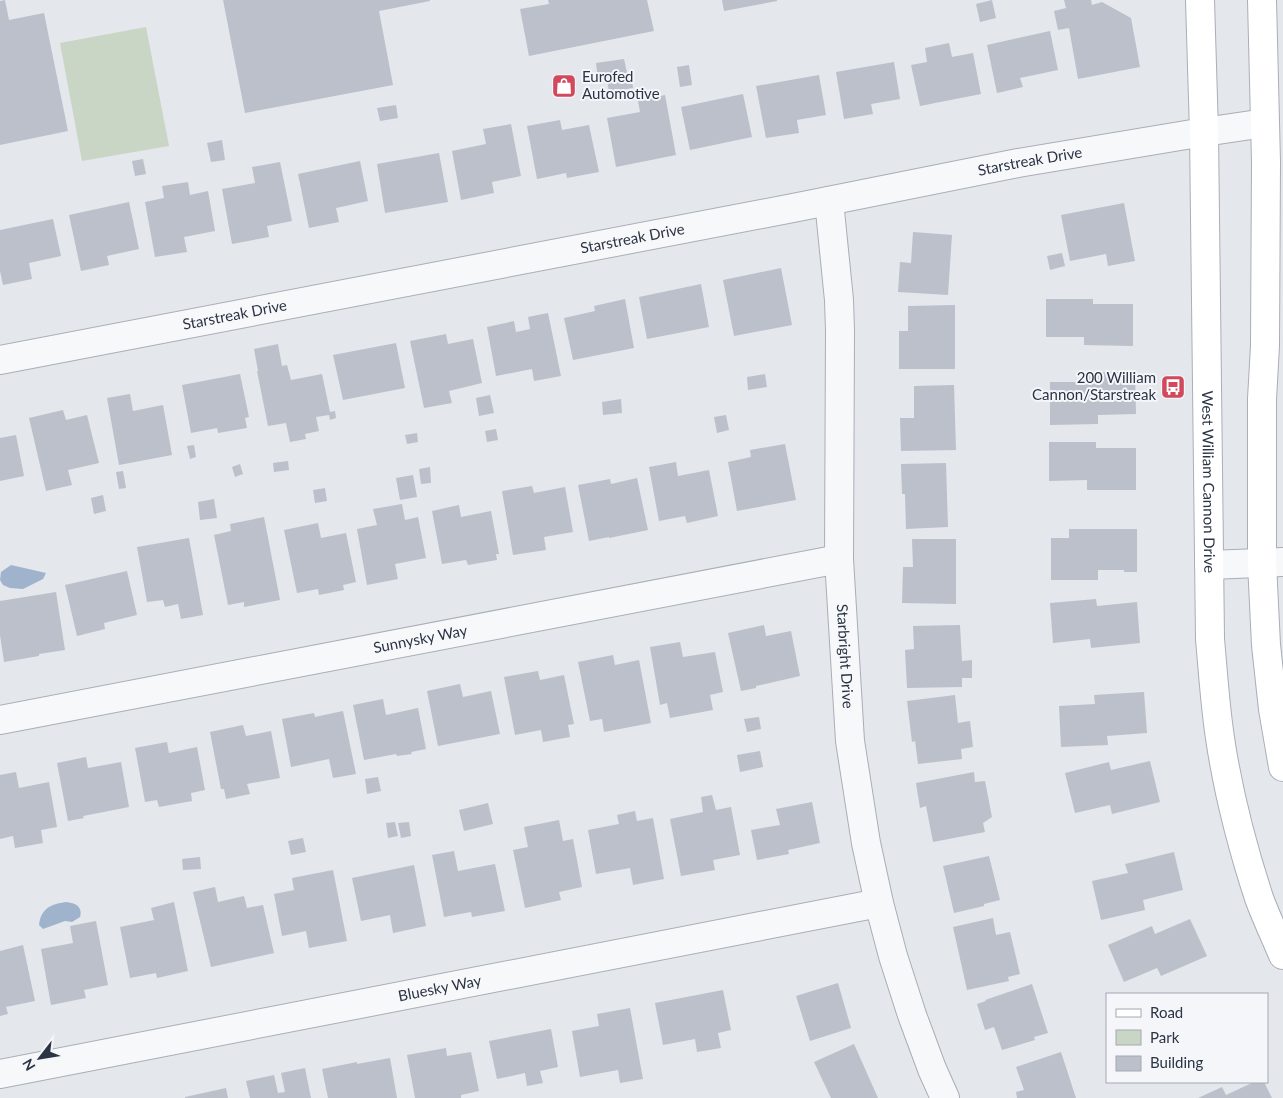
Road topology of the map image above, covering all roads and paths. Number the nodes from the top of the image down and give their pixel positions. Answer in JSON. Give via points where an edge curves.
{"nodes":[{"id":1,"x":1200,"y":0,"type":"edge"},
{"id":2,"x":1262,"y":0,"type":"edge"},
{"id":3,"x":1265,"y":123,"type":"junction"},
{"id":4,"x":1204,"y":132,"type":"junction"},
{"id":5,"x":829,"y":201,"type":"junction"},
{"id":6,"x":0,"y":360,"type":"edge"},
{"id":7,"x":839,"y":559,"type":"junction"},
{"id":8,"x":1272,"y":562,"type":"edge"},
{"id":9,"x":1209,"y":565,"type":"junction"},
{"id":10,"x":0,"y":720,"type":"edge"},
{"id":11,"x":1283,"y":767,"type":"edge"},
{"id":12,"x":879,"y":903,"type":"junction"},
{"id":13,"x":1283,"y":954,"type":"edge"},
{"id":14,"x":0,"y":1074,"type":"edge"},
{"id":15,"x":945,"y":1098,"type":"edge"}],
"edges":[{"from":1,"to":4,"type":"main road","name":"West William Cannon Drive"},
{"from":2,"to":3,"type":"main road"},
{"from":3,"to":4,"type":"street","name":"Starstreak Drive"},
{"from":3,"to":8,"type":"main road","via":[[1262,399]]},
{"from":4,"to":5,"type":"street","name":"Starstreak Drive","via":[[1018,163]]},
{"from":4,"to":9,"type":"main road","name":"West William Cannon Drive"},
{"from":5,"to":6,"type":"street","name":"Starstreak Drive"},
{"from":5,"to":7,"type":"street","name":"Starbright Drive","via":[[840,331]]},
{"from":7,"to":10,"type":"street","name":"Sunnysky Way"},
{"from":7,"to":12,"type":"street","name":"Starbright Drive","via":[[850,741]]},
{"from":8,"to":9,"type":"street"},
{"from":8,"to":11,"type":"main road","via":[[1266,645]]},
{"from":9,"to":13,"type":"main road","name":"West William Cannon Drive","via":[[1213,683],[1228,784],[1260,899]]},
{"from":12,"to":14,"type":"street","name":"Bluesky Way"},
{"from":12,"to":15,"type":"street","name":"Starbright Drive","via":[[912,1015]]}]}
